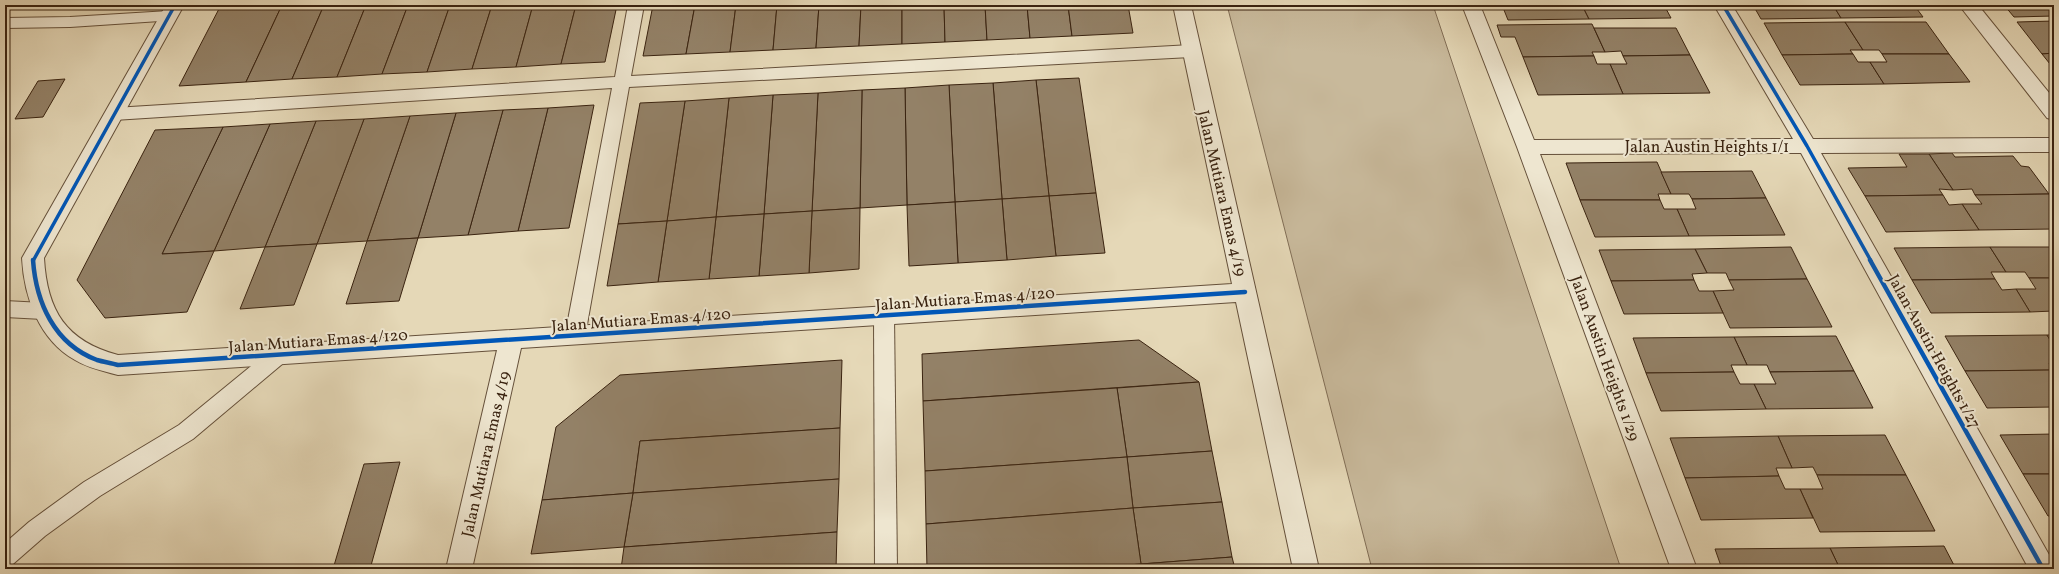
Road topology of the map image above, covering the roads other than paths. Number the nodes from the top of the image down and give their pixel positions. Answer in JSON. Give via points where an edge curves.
{"nodes":[{"id":1,"x":636,"y":5,"type":"edge"},
{"id":2,"x":1182,"y":5,"type":"edge"},
{"id":3,"x":1472,"y":5,"type":"edge"},
{"id":4,"x":1723,"y":5,"type":"edge"},
{"id":5,"x":1968,"y":5,"type":"edge"},
{"id":6,"x":172,"y":10,"type":"edge"},
{"id":7,"x":5,"y":23,"type":"edge"},
{"id":8,"x":1191,"y":51,"type":"junction"},
{"id":9,"x":621,"y":82,"type":"junction"},
{"id":10,"x":2054,"y":113,"type":"edge"},
{"id":11,"x":114,"y":114,"type":"junction"},
{"id":12,"x":2054,"y":145,"type":"edge"},
{"id":13,"x":1807,"y":146,"type":"junction"},
{"id":14,"x":1527,"y":147,"type":"junction"},
{"id":15,"x":1245,"y":292,"type":"junction"},
{"id":16,"x":5,"y":309,"type":"edge"},
{"id":17,"x":884,"y":315,"type":"junction"},
{"id":18,"x":48,"y":318,"type":"junction"},
{"id":19,"x":575,"y":336,"type":"junction"},
{"id":20,"x":511,"y":340,"type":"junction"},
{"id":21,"x":280,"y":354,"type":"junction"},
{"id":22,"x":5,"y":557,"type":"edge"},
{"id":23,"x":459,"y":569,"type":"edge"},
{"id":24,"x":886,"y":569,"type":"edge"},
{"id":25,"x":1306,"y":569,"type":"edge"},
{"id":26,"x":1684,"y":569,"type":"edge"},
{"id":27,"x":2043,"y":569,"type":"edge"}],
"edges":[{"from":1,"to":9,"type":"lane"},
{"from":2,"to":8,"type":"street","name":"Jalan Mutiara Emas 4/19"},
{"from":3,"to":14,"type":"street","name":"Jalan Austin Heights 1/29"},
{"from":4,"to":13,"type":"street","name":"Jalan Austin Heights 1/27"},
{"from":5,"to":10,"type":"street"},
{"from":6,"to":7,"type":"lane","via":[[70,22]]},
{"from":6,"to":11,"type":"street"},
{"from":8,"to":9,"type":"lane"},
{"from":8,"to":15,"type":"street","name":"Jalan Mutiara Emas 4/19"},
{"from":9,"to":11,"type":"lane"},
{"from":9,"to":19,"type":"lane"},
{"from":11,"to":18,"type":"street","via":[[33,258],[33,278]]},
{"from":12,"to":13,"type":"street","name":"Jalan Austin Heights 1/1"},
{"from":13,"to":14,"type":"street","name":"Jalan Austin Heights 1/1"},
{"from":13,"to":27,"type":"street","name":"Jalan Austin Heights 1/27"},
{"from":14,"to":26,"type":"street","name":"Jalan Austin Heights 1/29"},
{"from":15,"to":17,"type":"street","name":"Jalan Mutiara Emas 4/120"},
{"from":15,"to":25,"type":"street","name":"Jalan Mutiara Emas 4/19"},
{"from":16,"to":18,"type":"lane"},
{"from":17,"to":19,"type":"street","name":"Jalan Mutiara Emas 4/120"},
{"from":17,"to":24,"type":"lane"},
{"from":18,"to":21,"type":"street","name":"Jalan Mutiara Emas 4/120","via":[[64,339],[79,350],[96,360],[118,365]]},
{"from":19,"to":20,"type":"street","name":"Jalan Mutiara Emas 4/120"},
{"from":20,"to":21,"type":"street","name":"Jalan Mutiara Emas 4/120"},
{"from":20,"to":23,"type":"street","name":"Jalan Mutiara Emas 4/19"},
{"from":21,"to":22,"type":"lane","via":[[186,432],[92,489],[36,529]]}]}
